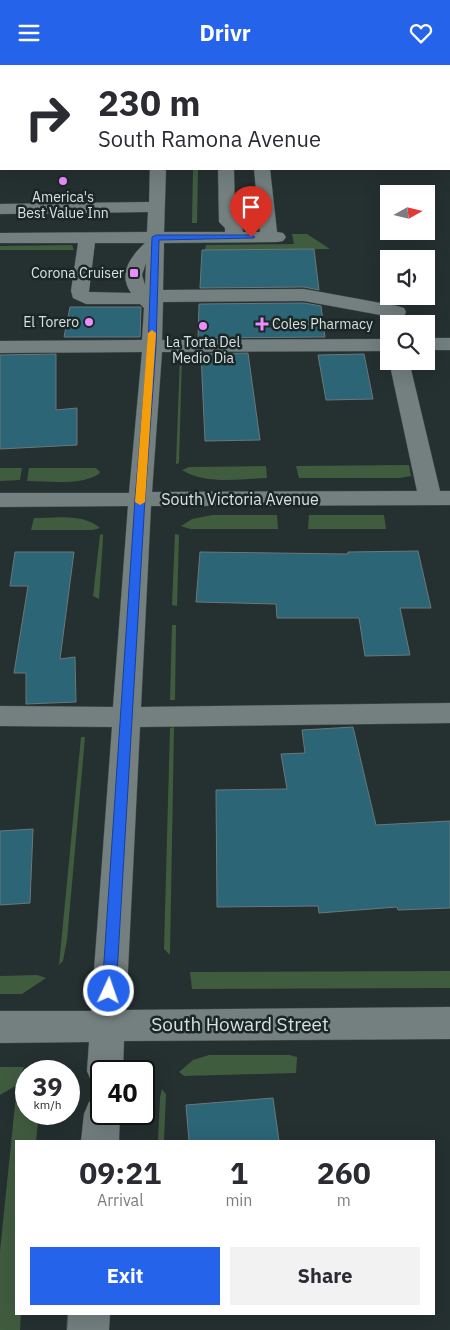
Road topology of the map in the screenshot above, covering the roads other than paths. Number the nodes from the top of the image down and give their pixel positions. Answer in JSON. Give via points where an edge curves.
{"nodes":[{"id":1,"x":158,"y":170,"type":"edge"},
{"id":2,"x":226,"y":170,"type":"edge"},
{"id":3,"x":262,"y":170,"type":"edge"},
{"id":4,"x":157,"y":207,"type":"junction"},
{"id":5,"x":0,"y":209,"type":"edge"},
{"id":6,"x":234,"y":237,"type":"junction"},
{"id":7,"x":0,"y":238,"type":"edge"},
{"id":8,"x":87,"y":238,"type":"junction"},
{"id":9,"x":156,"y":240,"type":"junction"},
{"id":10,"x":151,"y":301,"type":"junction"},
{"id":11,"x":397,"y":312,"type":"dead end"},
{"id":12,"x":435,"y":344,"type":"edge"},
{"id":13,"x":450,"y":344,"type":"edge"},
{"id":14,"x":380,"y":345,"type":"edge"},
{"id":15,"x":0,"y":347,"type":"edge"},
{"id":16,"x":155,"y":347,"type":"junction"},
{"id":17,"x":402,"y":370,"type":"edge"},
{"id":18,"x":440,"y":498,"type":"edge"},
{"id":19,"x":140,"y":499,"type":"junction"},
{"id":20,"x":0,"y":500,"type":"edge"},
{"id":21,"x":450,"y":713,"type":"edge"},
{"id":22,"x":0,"y":716,"type":"edge"},
{"id":23,"x":127,"y":717,"type":"junction"},
{"id":24,"x":450,"y":1023,"type":"edge"},
{"id":25,"x":107,"y":1025,"type":"junction"},
{"id":26,"x":0,"y":1027,"type":"edge"},
{"id":27,"x":105,"y":1060,"type":"edge"},
{"id":28,"x":101,"y":1125,"type":"edge"},
{"id":29,"x":100,"y":1140,"type":"edge"},
{"id":30,"x":89,"y":1315,"type":"edge"},
{"id":31,"x":88,"y":1330,"type":"edge"}],
"edges":[{"from":1,"to":4,"type":"street"},
{"from":2,"to":6,"type":"street","via":[[227,223],[234,226]]},
{"from":3,"to":6,"type":"street","via":[[273,237]]},
{"from":4,"to":5,"type":"street"},
{"from":4,"to":9,"type":"street"},
{"from":6,"to":9,"type":"street"},
{"from":7,"to":8,"type":"street"},
{"from":8,"to":9,"type":"street"},
{"from":8,"to":10,"type":"street","via":[[82,296]]},
{"from":9,"to":10,"type":"street"},
{"from":10,"to":11,"type":"street","via":[[304,295]]},
{"from":10,"to":16,"type":"street"},
{"from":12,"to":13,"type":"street"},
{"from":14,"to":16,"type":"street"},
{"from":15,"to":16,"type":"street"},
{"from":16,"to":19,"type":"street"},
{"from":17,"to":18,"type":"street"},
{"from":18,"to":19,"type":"street","name":"South Victoria Avenue"},
{"from":19,"to":20,"type":"street","name":"South Victoria Avenue"},
{"from":19,"to":23,"type":"street"},
{"from":21,"to":23,"type":"street"},
{"from":22,"to":23,"type":"street"},
{"from":23,"to":25,"type":"street"},
{"from":24,"to":25,"type":"street","name":"South Howard Street"},
{"from":25,"to":26,"type":"street","name":"South Howard Street"},
{"from":25,"to":27,"type":"street"},
{"from":28,"to":29,"type":"street"},
{"from":30,"to":31,"type":"street"}]}
